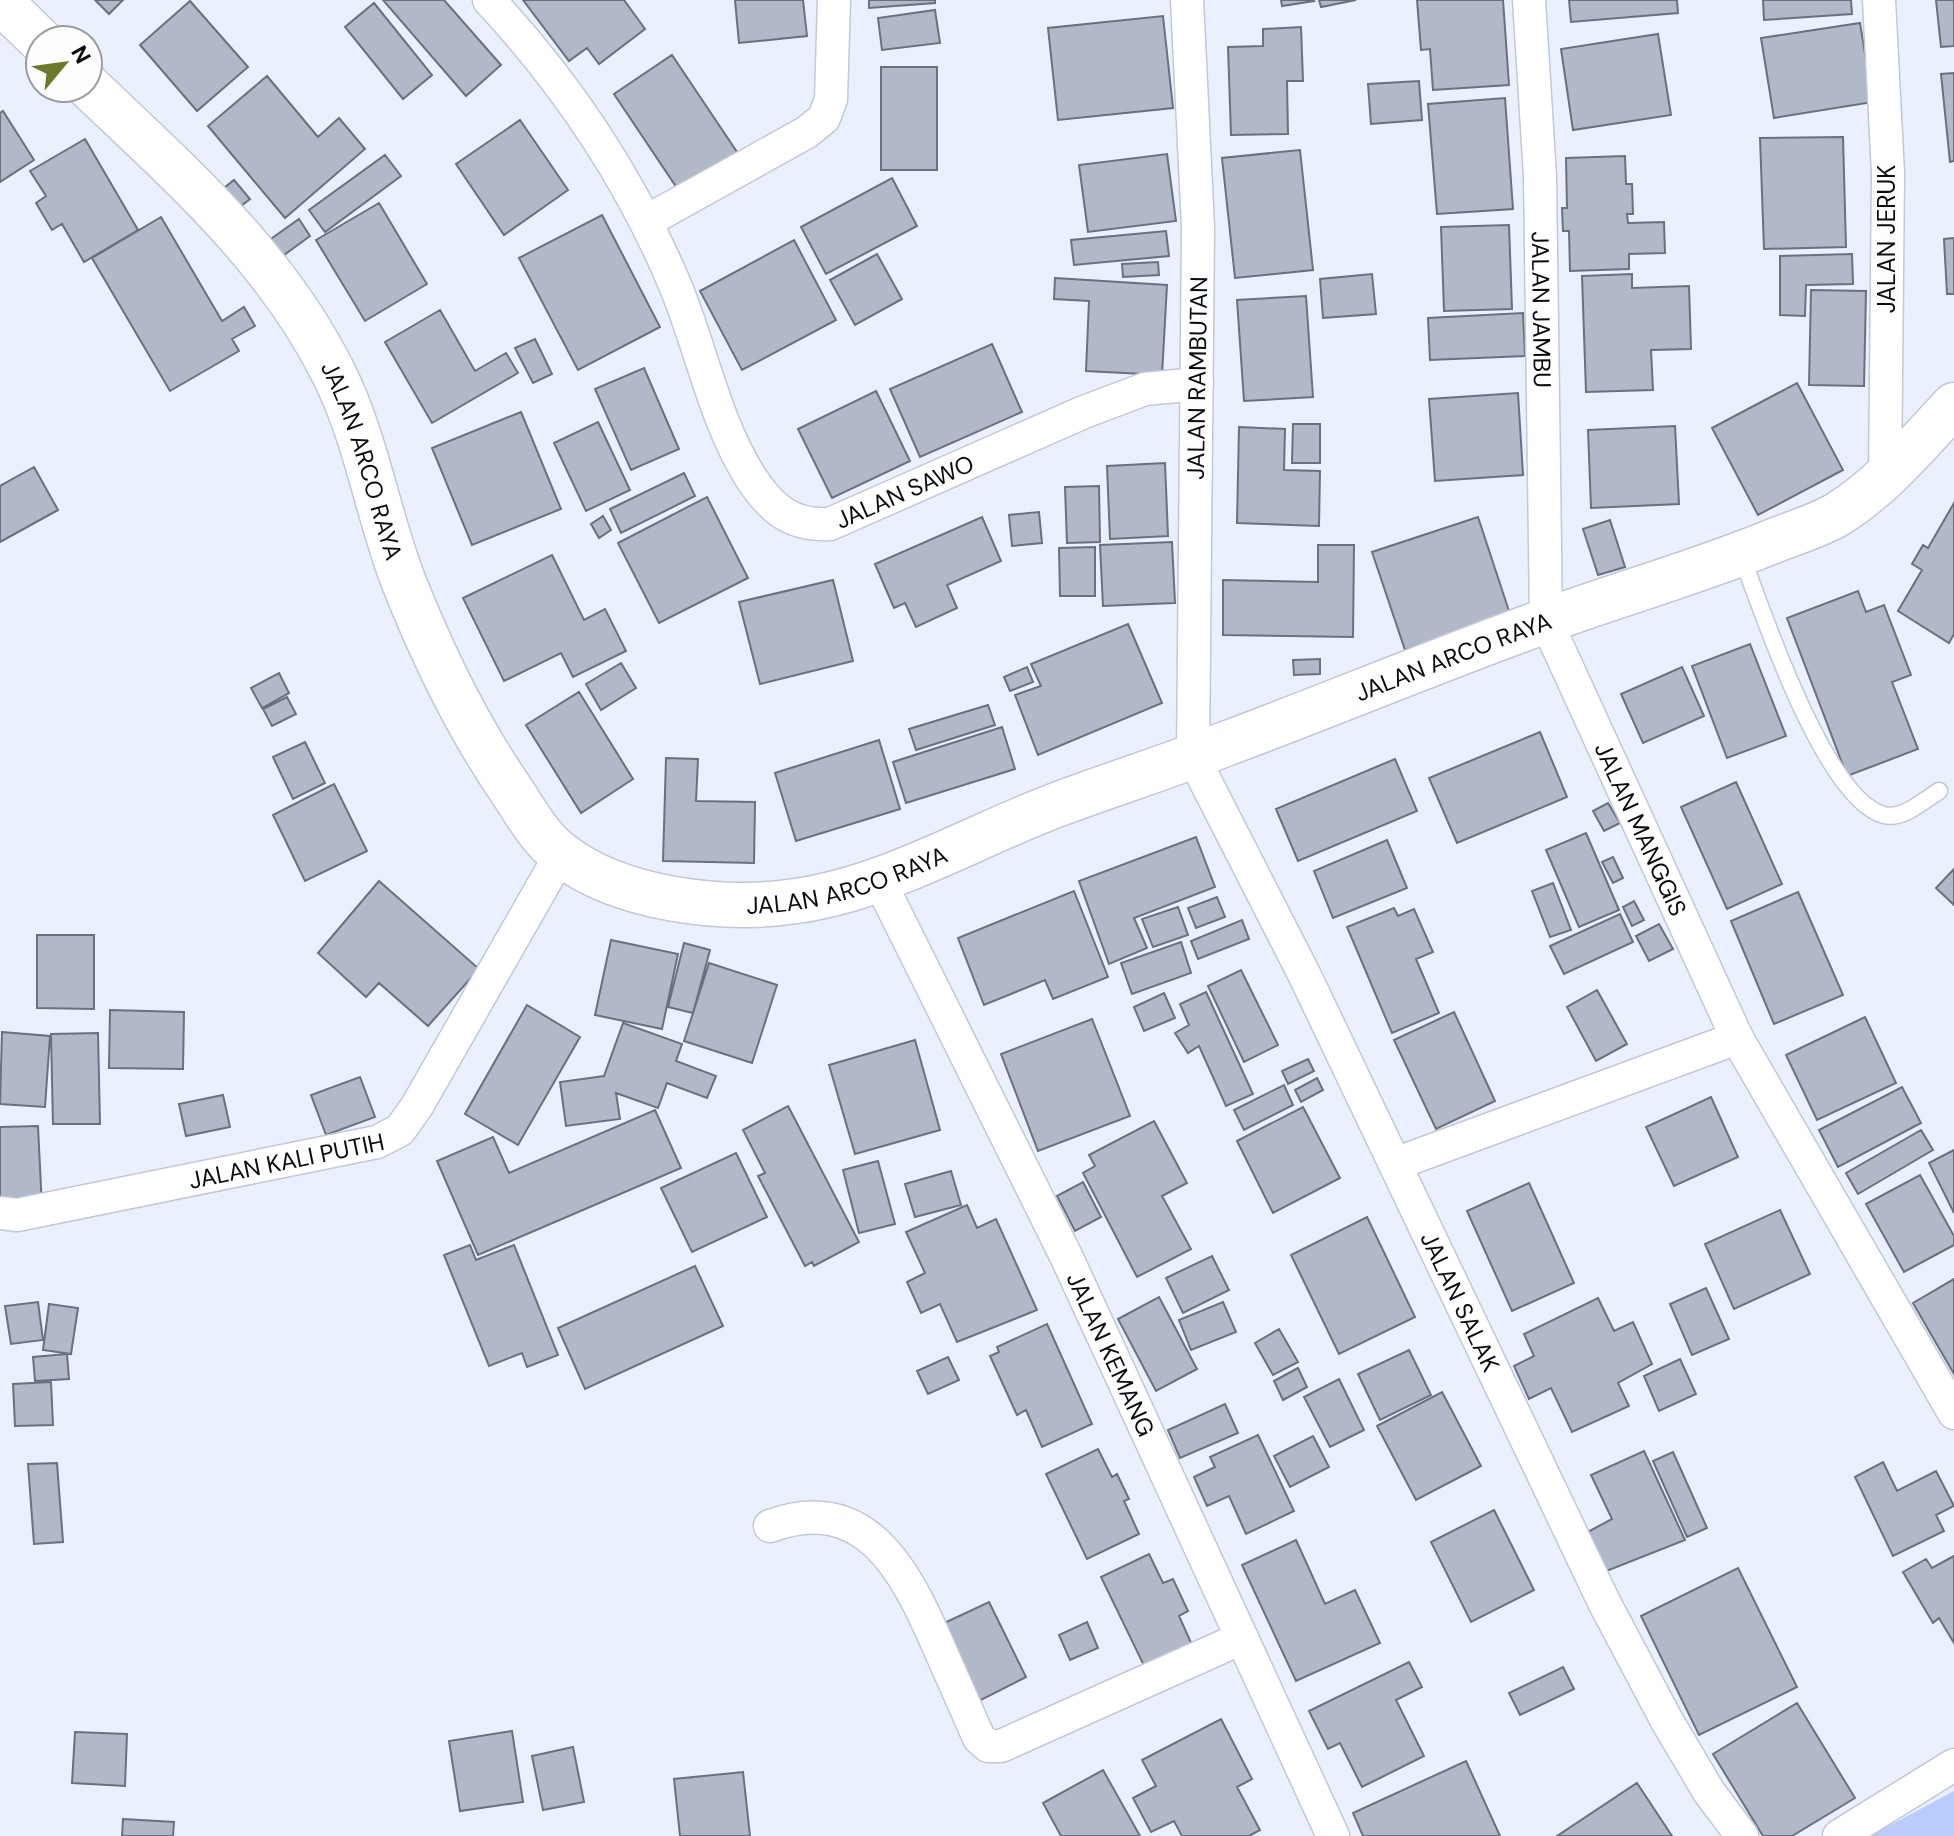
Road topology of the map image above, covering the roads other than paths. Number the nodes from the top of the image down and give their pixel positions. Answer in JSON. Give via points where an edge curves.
{"nodes":[{"id":1,"x":489,"y":0,"type":"edge"},
{"id":2,"x":834,"y":0,"type":"edge"},
{"id":3,"x":1187,"y":0,"type":"edge"},
{"id":4,"x":1529,"y":0,"type":"edge"},
{"id":5,"x":1879,"y":0,"type":"edge"},
{"id":6,"x":0,"y":1,"type":"edge"},
{"id":7,"x":24,"y":24,"type":"edge"},
{"id":8,"x":104,"y":101,"type":"edge"},
{"id":9,"x":647,"y":221,"type":"junction"},
{"id":10,"x":1197,"y":384,"type":"junction"},
{"id":11,"x":1954,"y":405,"type":"edge"},
{"id":12,"x":1885,"y":478,"type":"junction"},
{"id":13,"x":1741,"y":554,"type":"junction"},
{"id":14,"x":1546,"y":621,"type":"junction"},
{"id":15,"x":1193,"y":757,"type":"junction"},
{"id":16,"x":1939,"y":791,"type":"dead end"},
{"id":17,"x":561,"y":854,"type":"junction"},
{"id":18,"x":878,"y":878,"type":"junction"},
{"id":19,"x":1737,"y":1038,"type":"junction"},
{"id":20,"x":1395,"y":1164,"type":"junction"},
{"id":21,"x":0,"y":1213,"type":"edge"},
{"id":22,"x":1954,"y":1413,"type":"edge"},
{"id":23,"x":770,"y":1526,"type":"dead end"},
{"id":24,"x":1242,"y":1638,"type":"junction"},
{"id":25,"x":1954,"y":1765,"type":"edge"},
{"id":26,"x":1333,"y":1836,"type":"edge"},
{"id":27,"x":1742,"y":1836,"type":"edge"},
{"id":28,"x":1839,"y":1836,"type":"edge"}],
"edges":[{"from":1,"to":9,"type":"street","name":"JALAN SAWO","via":[[526,40],[587,124]]},
{"from":2,"to":9,"type":"street","via":[[831,99],[824,118]]},
{"from":3,"to":10,"type":"street","name":"JALAN RAMBUTAN","via":[[1198,227]]},
{"from":4,"to":14,"type":"street","name":"JALAN JAMBU","via":[[1540,176]]},
{"from":5,"to":12,"type":"street","name":"JALAN JERUK","via":[[1888,173]]},
{"from":6,"to":7,"type":"main road"},
{"from":8,"to":17,"type":"main road","name":"JALAN ARCO RAYA","via":[[233,225],[317,340],[353,421],[403,580],[443,668],[487,756]]},
{"from":9,"to":10,"type":"street","name":"JALAN SAWO","via":[[740,457],[770,503],[807,525],[830,524],[1123,397],[1165,385]]},
{"from":10,"to":15,"type":"street","name":"JALAN RAMBUTAN"},
{"from":11,"to":12,"type":"main road","name":"JALAN ARCO RAYA"},
{"from":12,"to":13,"type":"main road","name":"JALAN ARCO RAYA","via":[[1836,516]]},
{"from":13,"to":14,"type":"main road","name":"JALAN ARCO RAYA"},
{"from":13,"to":16,"type":"lane","via":[[1808,727],[1829,764],[1882,815],[1910,810]]},
{"from":14,"to":15,"type":"main road","name":"JALAN ARCO RAYA"},
{"from":14,"to":19,"type":"street","name":"JALAN MANGGIS"},
{"from":15,"to":18,"type":"main road","name":"JALAN ARCO RAYA","via":[[1056,805]]},
{"from":15,"to":20,"type":"street","name":"JALAN SALAK"},
{"from":17,"to":18,"type":"main road","name":"JALAN ARCO RAYA","via":[[610,880],[676,901],[721,905],[806,900]]},
{"from":17,"to":21,"type":"street","name":"JALAN KALI PUTIH","via":[[400,1130],[377,1142],[331,1152],[17,1215]]},
{"from":18,"to":24,"type":"street","name":"JALAN KEMANG","via":[[1067,1258]]},
{"from":19,"to":20,"type":"street"},
{"from":19,"to":22,"type":"street","name":"JALAN MANGGIS"},
{"from":20,"to":27,"type":"street","name":"JALAN SALAK","via":[[1605,1604],[1688,1757]]},
{"from":23,"to":24,"type":"street","via":[[824,1517],[878,1542],[911,1584],[979,1738],[988,1746],[1001,1746]]},
{"from":24,"to":26,"type":"street","name":"JALAN KEMANG"},
{"from":25,"to":28,"type":"street"}]}
